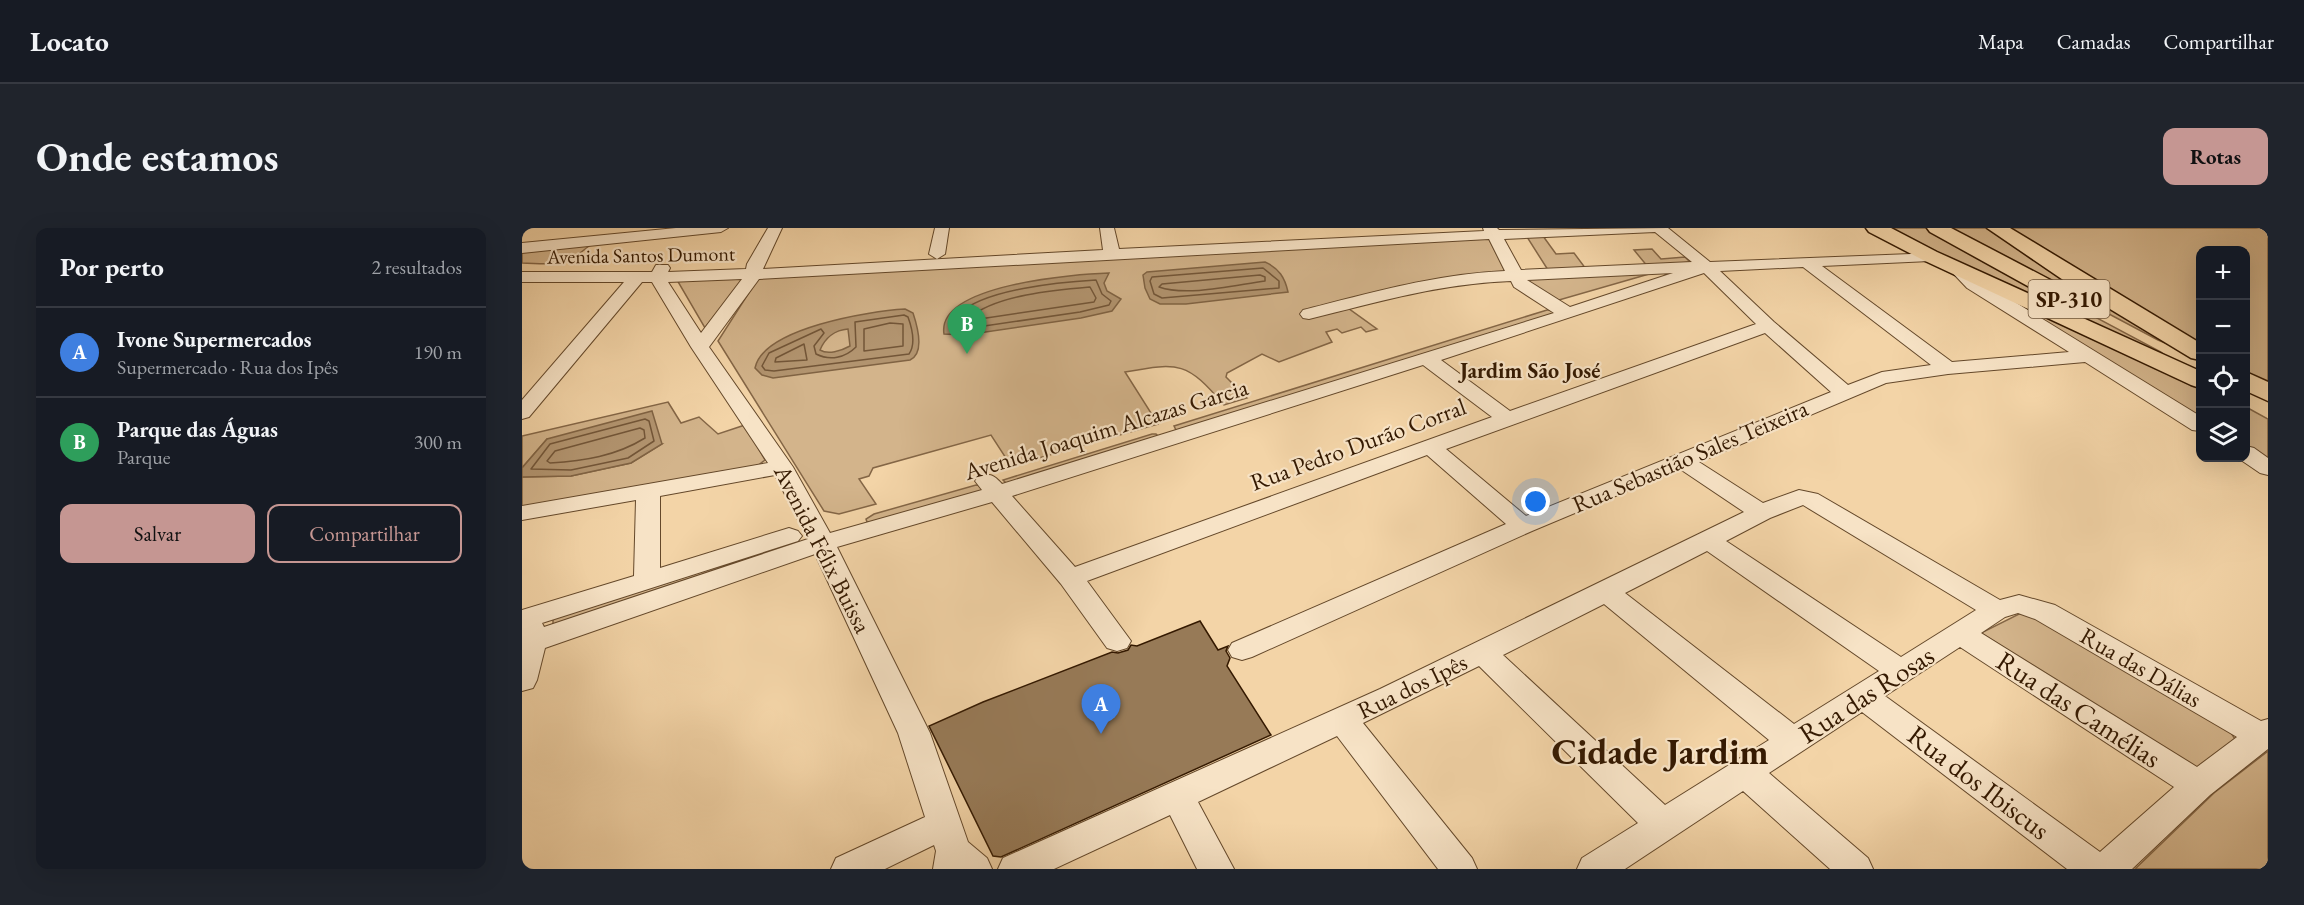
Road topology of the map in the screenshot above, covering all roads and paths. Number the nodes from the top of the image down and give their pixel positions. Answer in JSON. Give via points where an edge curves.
{"nodes":[{"id":1,"x":612,"y":228,"type":"edge"},
{"id":2,"x":721,"y":228,"type":"edge"},
{"id":3,"x":776,"y":228,"type":"edge"},
{"id":4,"x":942,"y":228,"type":"edge"},
{"id":5,"x":1107,"y":228,"type":"edge"},
{"id":6,"x":1652,"y":228,"type":"edge"},
{"id":7,"x":1659,"y":228,"type":"edge"},
{"id":8,"x":1876,"y":228,"type":"edge"},
{"id":9,"x":1938,"y":228,"type":"edge"},
{"id":10,"x":1997,"y":228,"type":"edge"},
{"id":11,"x":1493,"y":231,"type":"edge"},
{"id":12,"x":1270,"y":238,"type":"edge"},
{"id":13,"x":599,"y":241,"type":"junction"},
{"id":14,"x":522,"y":248,"type":"edge"},
{"id":15,"x":1110,"y":251,"type":"junction"},
{"id":16,"x":937,"y":254,"type":"junction"},
{"id":17,"x":1930,"y":256,"type":"junction"},
{"id":18,"x":1807,"y":262,"type":"junction"},
{"id":19,"x":522,"y":266,"type":"edge"},
{"id":20,"x":807,"y":266,"type":"junction"},
{"id":21,"x":573,"y":267,"type":"junction"},
{"id":22,"x":1682,"y":267,"type":"junction"},
{"id":23,"x":1707,"y":267,"type":"junction"},
{"id":24,"x":754,"y":269,"type":"junction"},
{"id":25,"x":1957,"y":269,"type":"junction"},
{"id":26,"x":659,"y":273,"type":"junction"},
{"id":27,"x":1516,"y":274,"type":"junction"},
{"id":28,"x":522,"y":277,"type":"edge"},
{"id":29,"x":637,"y":277,"type":"junction"},
{"id":30,"x":1561,"y":310,"type":"junction"},
{"id":31,"x":1309,"y":314,"type":"dead end"},
{"id":32,"x":1768,"y":326,"type":"junction"},
{"id":33,"x":700,"y":347,"type":"junction"},
{"id":34,"x":2196,"y":351,"type":"edge"},
{"id":35,"x":2089,"y":357,"type":"junction"},
{"id":36,"x":1426,"y":359,"type":"junction"},
{"id":37,"x":2196,"y":367,"type":"edge"},
{"id":38,"x":1948,"y":368,"type":"junction"},
{"id":39,"x":2196,"y":378,"type":"edge"},
{"id":40,"x":2250,"y":382,"type":"edge"},
{"id":41,"x":1844,"y":392,"type":"junction"},
{"id":42,"x":2268,"y":393,"type":"edge"},
{"id":43,"x":2250,"y":395,"type":"edge"},
{"id":44,"x":2250,"y":406,"type":"edge"},
{"id":45,"x":2268,"y":406,"type":"edge"},
{"id":46,"x":522,"y":413,"type":"edge"},
{"id":47,"x":2268,"y":415,"type":"edge"},
{"id":48,"x":1506,"y":418,"type":"junction"},
{"id":49,"x":2196,"y":423,"type":"edge"},
{"id":50,"x":1164,"y":433,"type":"junction"},
{"id":51,"x":1431,"y":447,"type":"junction"},
{"id":52,"x":2250,"y":456,"type":"edge"},
{"id":53,"x":1681,"y":460,"type":"junction"},
{"id":54,"x":782,"y":467,"type":"junction"},
{"id":55,"x":2268,"y":468,"type":"edge"},
{"id":56,"x":991,"y":486,"type":"junction"},
{"id":57,"x":648,"y":491,"type":"junction"},
{"id":58,"x":1804,"y":497,"type":"joint"},
{"id":59,"x":522,"y":513,"type":"edge"},
{"id":60,"x":1761,"y":513,"type":"junction"},
{"id":61,"x":1523,"y":526,"type":"junction"},
{"id":62,"x":819,"y":535,"type":"junction"},
{"id":63,"x":1708,"y":540,"type":"junction"},
{"id":64,"x":1070,"y":578,"type":"junction"},
{"id":65,"x":647,"y":582,"type":"junction"},
{"id":66,"x":1605,"y":591,"type":"junction"},
{"id":67,"x":2007,"y":607,"type":"junction"},
{"id":68,"x":528,"y":631,"type":"edge"},
{"id":69,"x":1960,"y":633,"type":"junction"},
{"id":70,"x":1117,"y":641,"type":"dead end"},
{"id":71,"x":1242,"y":650,"type":"dead end"},
{"id":72,"x":1482,"y":652,"type":"junction"},
{"id":73,"x":1901,"y":671,"type":"junction"},
{"id":74,"x":522,"y":680,"type":"edge"},
{"id":75,"x":1863,"y":696,"type":"junction"},
{"id":76,"x":1342,"y":719,"type":"junction"},
{"id":77,"x":2265,"y":733,"type":"edge"},
{"id":78,"x":1793,"y":741,"type":"junction"},
{"id":79,"x":1745,"y":772,"type":"junction"},
{"id":80,"x":2198,"y":785,"type":"junction"},
{"id":81,"x":1178,"y":797,"type":"junction"},
{"id":82,"x":1663,"y":825,"type":"junction"},
{"id":83,"x":956,"y":853,"type":"edge"},
{"id":84,"x":1602,"y":867,"type":"edge"},
{"id":85,"x":849,"y":869,"type":"edge"},
{"id":86,"x":1016,"y":869,"type":"edge"},
{"id":87,"x":1216,"y":869,"type":"edge"},
{"id":88,"x":1458,"y":869,"type":"edge"},
{"id":89,"x":1855,"y":869,"type":"edge"},
{"id":90,"x":2095,"y":869,"type":"edge"},
{"id":91,"x":2107,"y":869,"type":"edge"}],
"edges":[{"from":1,"to":13,"type":"street"},
{"from":2,"to":13,"type":"street"},
{"from":3,"to":24,"type":"street"},
{"from":4,"to":16,"type":"street"},
{"from":5,"to":15,"type":"street"},
{"from":6,"to":11,"type":"street","name":"Avenida Santos Dumont"},
{"from":7,"to":23,"type":"street"},
{"from":8,"to":17,"type":"main road"},
{"from":9,"to":37,"type":"main road","number":"SP-310"},
{"from":10,"to":34,"type":"main road"},
{"from":11,"to":12,"type":"street","name":"Avenida Santos Dumont"},
{"from":11,"to":27,"type":"street"},
{"from":12,"to":15,"type":"street","name":"Avenida Santos Dumont"},
{"from":13,"to":14,"type":"street"},
{"from":13,"to":21,"type":"street"},
{"from":15,"to":16,"type":"street","name":"Avenida Santos Dumont"},
{"from":15,"to":20,"type":"street","name":"Avenida Santos Dumont"},
{"from":16,"to":20,"type":"street","name":"Avenida Santos Dumont"},
{"from":17,"to":18,"type":"street"},
{"from":17,"to":25,"type":"main road"},
{"from":18,"to":23,"type":"street"},
{"from":18,"to":38,"type":"street"},
{"from":19,"to":21,"type":"street","name":"Avenida Santos Dumont"},
{"from":20,"to":24,"type":"street","name":"Avenida Santos Dumont"},
{"from":21,"to":26,"type":"street","name":"Avenida Santos Dumont"},
{"from":22,"to":23,"type":"street"},
{"from":22,"to":27,"type":"street"},
{"from":22,"to":30,"type":"street","name":"Avenida Joaquim Alcazas Garcia"},
{"from":23,"to":30,"type":"street","name":"Avenida Joaquim Alcazas Garcia"},
{"from":23,"to":32,"type":"street"},
{"from":24,"to":26,"type":"street","name":"Avenida Santos Dumont"},
{"from":24,"to":33,"type":"street"},
{"from":25,"to":35,"type":"street","via":[[1973,284]]},
{"from":25,"to":39,"type":"main road"},
{"from":26,"to":29,"type":"street","name":"Avenida Santos Dumont"},
{"from":26,"to":33,"type":"street","name":"Avenida Félix Buissa"},
{"from":27,"to":30,"type":"street","via":[[1520,283]]},
{"from":27,"to":31,"type":"street","via":[[1413,287]]},
{"from":28,"to":29,"type":"street","name":"Avenida Santos Dumont"},
{"from":29,"to":46,"type":"street"},
{"from":30,"to":36,"type":"street","name":"Avenida Joaquim Alcazas Garcia"},
{"from":30,"to":50,"type":"street","name":"Avenida Joaquim Alcazas Garcia"},
{"from":32,"to":41,"type":"street"},
{"from":32,"to":48,"type":"street","name":"Rua Pedro Durão Corral"},
{"from":33,"to":54,"type":"street","name":"Avenida Félix Buissa"},
{"from":35,"to":38,"type":"street","name":"Rua Sebastião Sales Teixeira"},
{"from":35,"to":49,"type":"street"},
{"from":36,"to":48,"type":"street"},
{"from":36,"to":50,"type":"street","name":"Avenida Joaquim Alcazas Garcia"},
{"from":38,"to":41,"type":"street","name":"Rua Sebastião Sales Teixeira","via":[[1882,378]]},
{"from":40,"to":42,"type":"main road"},
{"from":41,"to":53,"type":"street","name":"Rua Sebastião Sales Teixeira"},
{"from":43,"to":45,"type":"main road"},
{"from":44,"to":47,"type":"main road"},
{"from":48,"to":51,"type":"street","name":"Rua Pedro Durão Corral"},
{"from":50,"to":56,"type":"street","name":"Avenida Joaquim Alcazas Garcia"},
{"from":51,"to":61,"type":"street"},
{"from":51,"to":64,"type":"street","name":"Rua Pedro Durão Corral"},
{"from":52,"to":55,"type":"street"},
{"from":53,"to":60,"type":"street"},
{"from":53,"to":61,"type":"street","name":"Rua Sebastião Sales Teixeira"},
{"from":54,"to":57,"type":"street"},
{"from":54,"to":62,"type":"street","name":"Avenida Félix Buissa"},
{"from":56,"to":62,"type":"street","name":"Avenida Joaquim Alcazas Garcia"},
{"from":56,"to":64,"type":"street"},
{"from":57,"to":59,"type":"street"},
{"from":57,"to":65,"type":"street"},
{"from":58,"to":60,"type":"street","name":"Rua dos Ipês"},
{"from":58,"to":67,"type":"street","name":"Rua das Dálias"},
{"from":60,"to":63,"type":"street","name":"Rua dos Ipês"},
{"from":61,"to":71,"type":"street","name":"Rua Sebastião Sales Teixeira"},
{"from":62,"to":65,"type":"street","name":"Avenida Joaquim Alcazas Garcia"},
{"from":62,"to":68,"type":"street","name":"Avenida Joaquim Alcazas Garcia"},
{"from":62,"to":83,"type":"street","name":"Avenida Félix Buissa","via":[[914,733]]},
{"from":63,"to":66,"type":"street","name":"Rua dos Ipês"},
{"from":63,"to":73,"type":"street"},
{"from":64,"to":70,"type":"street"},
{"from":65,"to":68,"type":"street","name":"Avenida Joaquim Alcazas Garcia"},
{"from":66,"to":72,"type":"street","name":"Rua dos Ipês"},
{"from":66,"to":78,"type":"street"},
{"from":67,"to":69,"type":"street","name":"Rua das Rosas"},
{"from":67,"to":77,"type":"street","name":"Rua das Dálias","via":[[2045,612]]},
{"from":68,"to":74,"type":"street"},
{"from":69,"to":73,"type":"street","name":"Rua das Rosas"},
{"from":69,"to":80,"type":"street","name":"Rua das Camélias"},
{"from":72,"to":76,"type":"street","name":"Rua dos Ipês"},
{"from":72,"to":82,"type":"street"},
{"from":73,"to":75,"type":"street","name":"Rua das Rosas"},
{"from":75,"to":78,"type":"street","name":"Rua das Rosas"},
{"from":75,"to":90,"type":"street","name":"Rua dos Ibiscus"},
{"from":76,"to":81,"type":"street","name":"Rua dos Ipês"},
{"from":76,"to":88,"type":"street"},
{"from":77,"to":80,"type":"street"},
{"from":78,"to":79,"type":"street","name":"Rua das Rosas"},
{"from":79,"to":82,"type":"street","name":"Rua das Rosas"},
{"from":79,"to":89,"type":"street"},
{"from":80,"to":91,"type":"street"},
{"from":81,"to":86,"type":"street","name":"Rua dos Ipês"},
{"from":81,"to":87,"type":"street"},
{"from":82,"to":84,"type":"street","name":"Rua das Rosas"},
{"from":83,"to":85,"type":"street"}]}
